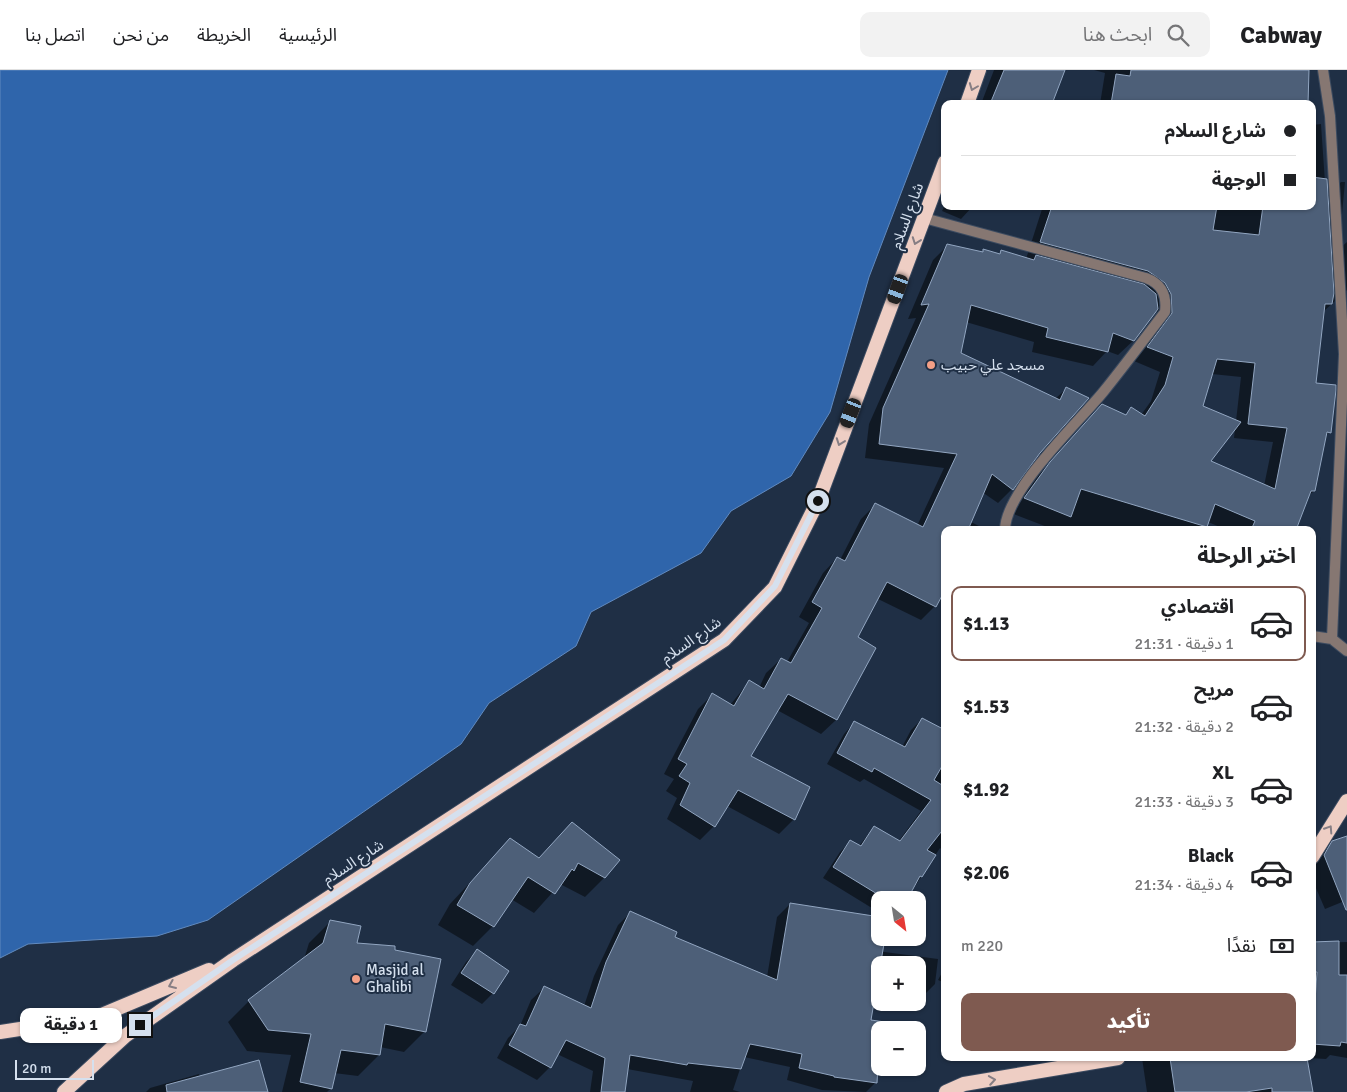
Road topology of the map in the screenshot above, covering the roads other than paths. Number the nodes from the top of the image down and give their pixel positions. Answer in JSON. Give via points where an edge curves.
{"nodes":[{"id":1,"x":979,"y":70,"type":"edge"},
{"id":2,"x":1323,"y":70,"type":"edge"},
{"id":3,"x":968,"y":100,"type":"edge"},
{"id":4,"x":941,"y":173,"type":"edge"},
{"id":5,"x":924,"y":218,"type":"junction"},
{"id":6,"x":1006,"y":526,"type":"edge"},
{"id":7,"x":1316,"y":637,"type":"edge"},
{"id":8,"x":1332,"y":639,"type":"junction"},
{"id":9,"x":1347,"y":651,"type":"edge"},
{"id":10,"x":1347,"y":801,"type":"edge"},
{"id":11,"x":1316,"y":851,"type":"edge"},
{"id":12,"x":233,"y":960,"type":"junction"},
{"id":13,"x":0,"y":1032,"type":"edge"},
{"id":14,"x":1100,"y":1061,"type":"edge"},
{"id":15,"x":64,"y":1092,"type":"edge"},
{"id":16,"x":946,"y":1092,"type":"edge"}],
"edges":[{"from":1,"to":3,"type":"highway","one_way":true},
{"from":2,"to":8,"type":"street","via":[[1330,116],[1344,354]]},
{"from":4,"to":5,"type":"highway","name":"شارع السلام"},
{"from":5,"to":6,"type":"street","via":[[1146,278],[1155,281],[1165,295],[1165,312],[1104,391],[1036,470],[1009,514]]},
{"from":5,"to":12,"type":"highway","name":"شارع السلام","one_way":true,"via":[[818,501],[775,586],[724,640]]},
{"from":7,"to":8,"type":"street"},
{"from":8,"to":9,"type":"street"},
{"from":11,"to":10,"type":"highway","one_way":true},
{"from":12,"to":13,"type":"highway","one_way":true,"via":[[97,1017]]},
{"from":12,"to":15,"type":"highway","via":[[125,1036]]},
{"from":16,"to":14,"type":"highway","one_way":true,"via":[[964,1084]]}]}
